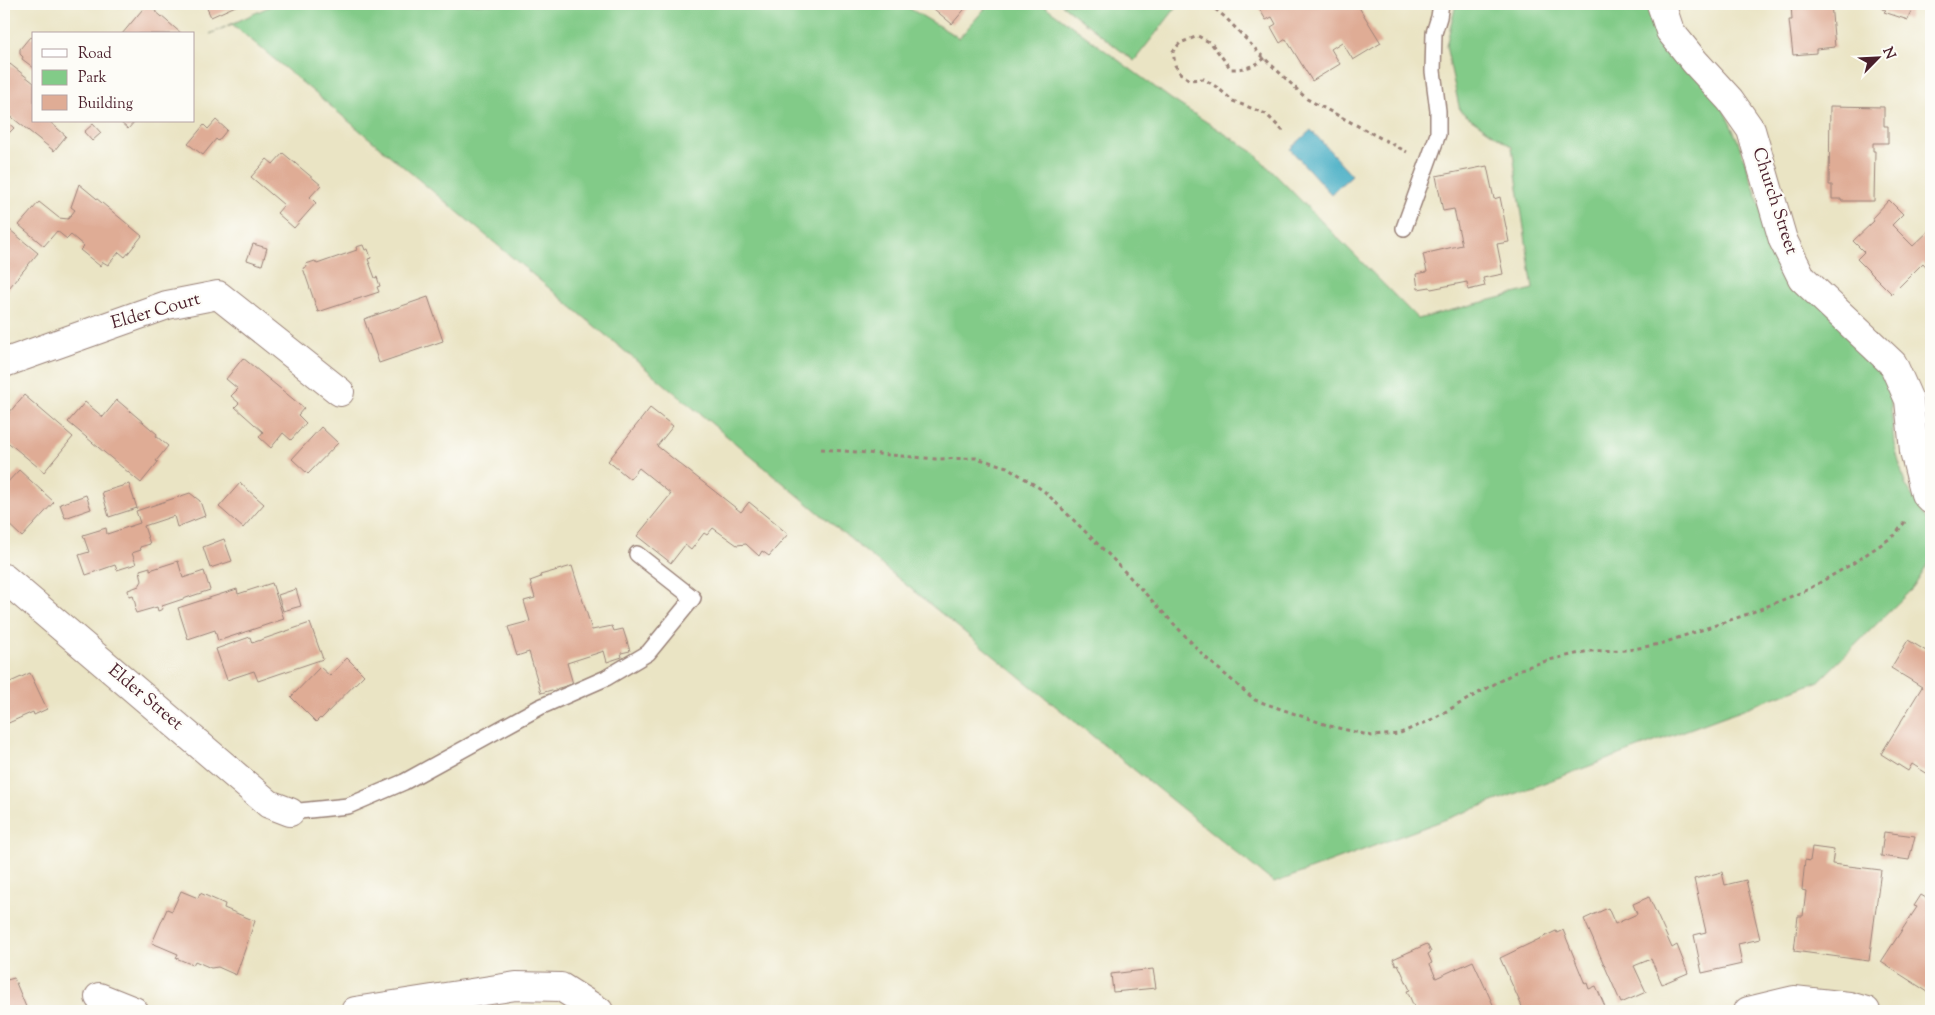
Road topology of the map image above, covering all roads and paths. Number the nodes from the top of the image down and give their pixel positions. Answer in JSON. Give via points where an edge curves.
{"nodes":[{"id":1,"x":1209,"y":4,"type":"edge"},
{"id":2,"x":1441,"y":4,"type":"edge"},
{"id":3,"x":1661,"y":4,"type":"edge"},
{"id":4,"x":1265,"y":58,"type":"junction"},
{"id":5,"x":1285,"y":133,"type":"dead end"},
{"id":6,"x":1427,"y":163,"type":"junction"},
{"id":7,"x":1404,"y":228,"type":"dead end"},
{"id":8,"x":4,"y":362,"type":"edge"},
{"id":9,"x":340,"y":392,"type":"dead end"},
{"id":10,"x":821,"y":449,"type":"dead end"},
{"id":11,"x":1928,"y":497,"type":"edge"},
{"id":12,"x":637,"y":554,"type":"dead end"},
{"id":13,"x":4,"y":578,"type":"edge"},
{"id":14,"x":290,"y":812,"type":"joint"},
{"id":15,"x":99,"y":997,"type":"dead end"},
{"id":16,"x":134,"y":1011,"type":"edge"},
{"id":17,"x":355,"y":1011,"type":"edge"},
{"id":18,"x":598,"y":1011,"type":"edge"},
{"id":19,"x":1748,"y":1011,"type":"edge"},
{"id":20,"x":1866,"y":1011,"type":"edge"}],
"edges":[{"from":1,"to":4,"type":"path"},
{"from":2,"to":6,"type":"lane","via":[[1434,33],[1433,71],[1438,134]]},
{"from":3,"to":11,"type":"street","name":"Church Street","via":[[1670,30],[1730,100],[1751,130],[1783,240],[1802,278],[1893,364],[1909,400],[1914,451]]},
{"from":4,"to":5,"type":"path","via":[[1255,66],[1231,69],[1211,43],[1198,36],[1180,43],[1173,51],[1180,73],[1190,80],[1204,79],[1233,101],[1266,114]]},
{"from":4,"to":6,"type":"path","via":[[1307,99]]},
{"from":6,"to":7,"type":"lane"},
{"from":8,"to":9,"type":"street","name":"Elder Court","via":[[168,305],[218,295]]},
{"from":10,"to":11,"type":"path","via":[[936,459],[976,458],[1007,467],[1044,490],[1206,658],[1255,700],[1330,726],[1372,736],[1398,734],[1421,724],[1521,669],[1589,651],[1628,650],[1660,644],[1807,590],[1895,535]]},
{"from":12,"to":14,"type":"lane","via":[[693,598],[648,653],[606,678],[540,707],[404,782],[348,806]]},
{"from":13,"to":14,"type":"street","name":"Elder Street","via":[[269,804]]},
{"from":15,"to":16,"type":"street"},
{"from":17,"to":18,"type":"street","via":[[516,986],[561,986]]},
{"from":19,"to":20,"type":"street","via":[[1794,1000]]}]}
